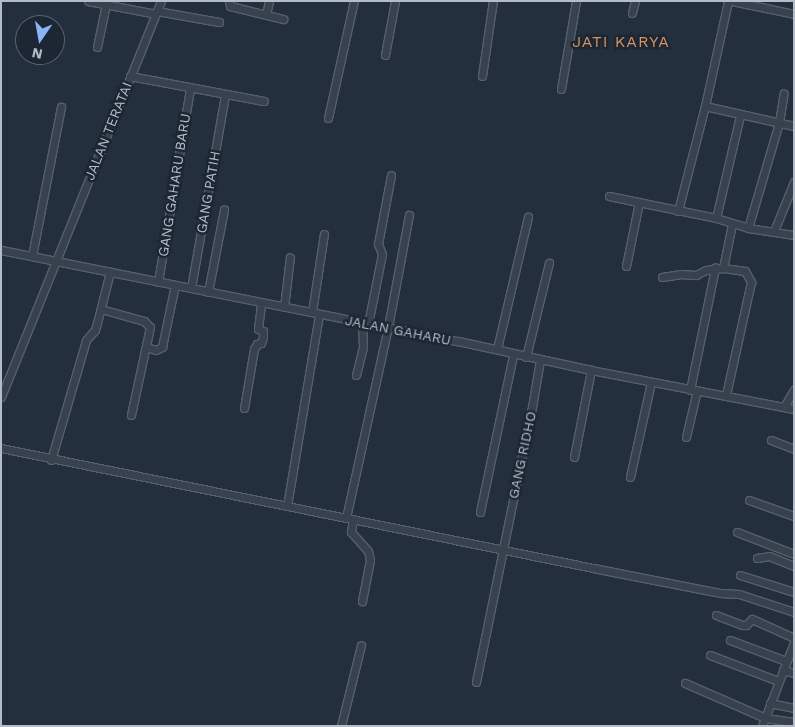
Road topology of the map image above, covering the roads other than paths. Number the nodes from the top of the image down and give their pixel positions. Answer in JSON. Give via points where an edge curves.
{"nodes":[{"id":1,"x":88,"y":1,"type":"edge"},
{"id":2,"x":161,"y":1,"type":"edge"},
{"id":3,"x":229,"y":1,"type":"edge"},
{"id":4,"x":269,"y":1,"type":"edge"},
{"id":5,"x":354,"y":1,"type":"edge"},
{"id":6,"x":395,"y":1,"type":"edge"},
{"id":7,"x":494,"y":1,"type":"edge"},
{"id":8,"x":576,"y":1,"type":"edge"},
{"id":9,"x":635,"y":1,"type":"edge"},
{"id":10,"x":730,"y":1,"type":"edge"},
{"id":11,"x":106,"y":4,"type":"junction"},
{"id":12,"x":156,"y":13,"type":"junction"},
{"id":13,"x":632,"y":13,"type":"dead end"},
{"id":14,"x":794,"y":14,"type":"edge"},
{"id":15,"x":266,"y":15,"type":"junction"},
{"id":16,"x":283,"y":20,"type":"dead end"},
{"id":17,"x":220,"y":22,"type":"dead end"},
{"id":18,"x":97,"y":47,"type":"dead end"},
{"id":19,"x":385,"y":54,"type":"dead end"},
{"id":20,"x":130,"y":76,"type":"junction"},
{"id":21,"x":482,"y":76,"type":"dead end"},
{"id":22,"x":190,"y":89,"type":"junction"},
{"id":23,"x":560,"y":89,"type":"dead end"},
{"id":24,"x":784,"y":93,"type":"dead end"},
{"id":25,"x":224,"y":95,"type":"junction"},
{"id":26,"x":264,"y":101,"type":"dead end"},
{"id":27,"x":705,"y":106,"type":"junction"},
{"id":28,"x":61,"y":107,"type":"dead end"},
{"id":29,"x":740,"y":116,"type":"junction"},
{"id":30,"x":328,"y":118,"type":"dead end"},
{"id":31,"x":779,"y":123,"type":"junction"},
{"id":32,"x":794,"y":126,"type":"edge"},
{"id":33,"x":391,"y":175,"type":"dead end"},
{"id":34,"x":794,"y":182,"type":"edge"},
{"id":35,"x":609,"y":196,"type":"dead end"},
{"id":36,"x":639,"y":202,"type":"junction"},
{"id":37,"x":224,"y":210,"type":"dead end"},
{"id":38,"x":678,"y":211,"type":"junction"},
{"id":39,"x":409,"y":215,"type":"dead end"},
{"id":40,"x":528,"y":217,"type":"dead end"},
{"id":41,"x":716,"y":218,"type":"junction"},
{"id":42,"x":732,"y":224,"type":"junction"},
{"id":43,"x":748,"y":228,"type":"junction"},
{"id":44,"x":774,"y":231,"type":"junction"},
{"id":45,"x":324,"y":234,"type":"dead end"},
{"id":46,"x":794,"y":235,"type":"edge"},
{"id":47,"x":1,"y":250,"type":"edge"},
{"id":48,"x":32,"y":256,"type":"junction"},
{"id":49,"x":290,"y":257,"type":"dead end"},
{"id":50,"x":55,"y":261,"type":"junction"},
{"id":51,"x":549,"y":263,"type":"dead end"},
{"id":52,"x":626,"y":266,"type":"dead end"},
{"id":53,"x":715,"y":268,"type":"junction"},
{"id":54,"x":723,"y":268,"type":"junction"},
{"id":55,"x":110,"y":272,"type":"junction"},
{"id":56,"x":662,"y":278,"type":"dead end"},
{"id":57,"x":158,"y":282,"type":"junction"},
{"id":58,"x":175,"y":285,"type":"junction"},
{"id":59,"x":191,"y":288,"type":"junction"},
{"id":60,"x":208,"y":292,"type":"junction"},
{"id":61,"x":261,"y":303,"type":"junction"},
{"id":62,"x":284,"y":307,"type":"junction"},
{"id":63,"x":101,"y":309,"type":"junction"},
{"id":64,"x":316,"y":314,"type":"junction"},
{"id":65,"x":365,"y":323,"type":"junction"},
{"id":66,"x":388,"y":327,"type":"junction"},
{"id":67,"x":146,"y":347,"type":"junction"},
{"id":68,"x":498,"y":349,"type":"junction"},
{"id":69,"x":513,"y":354,"type":"junction"},
{"id":70,"x":526,"y":357,"type":"junction"},
{"id":71,"x":540,"y":360,"type":"junction"},
{"id":72,"x":591,"y":370,"type":"junction"},
{"id":73,"x":356,"y":375,"type":"dead end"},
{"id":74,"x":651,"y":382,"type":"junction"},
{"id":75,"x":693,"y":390,"type":"junction"},
{"id":76,"x":794,"y":390,"type":"edge"},
{"id":77,"x":726,"y":395,"type":"junction"},
{"id":78,"x":1,"y":397,"type":"edge"},
{"id":79,"x":784,"y":407,"type":"junction"},
{"id":80,"x":244,"y":408,"type":"dead end"},
{"id":81,"x":794,"y":409,"type":"edge"},
{"id":82,"x":132,"y":415,"type":"dead end"},
{"id":83,"x":686,"y":437,"type":"dead end"},
{"id":84,"x":771,"y":440,"type":"dead end"},
{"id":85,"x":1,"y":448,"type":"edge"},
{"id":86,"x":794,"y":449,"type":"edge"},
{"id":87,"x":574,"y":457,"type":"dead end"},
{"id":88,"x":51,"y":460,"type":"junction"},
{"id":89,"x":630,"y":477,"type":"dead end"},
{"id":90,"x":749,"y":500,"type":"dead end"},
{"id":91,"x":287,"y":506,"type":"junction"},
{"id":92,"x":480,"y":512,"type":"dead end"},
{"id":93,"x":794,"y":516,"type":"edge"},
{"id":94,"x":349,"y":518,"type":"junction"},
{"id":95,"x":737,"y":532,"type":"dead end"},
{"id":96,"x":503,"y":549,"type":"junction"},
{"id":97,"x":794,"y":554,"type":"edge"},
{"id":98,"x":757,"y":558,"type":"dead end"},
{"id":99,"x":794,"y":566,"type":"edge"},
{"id":100,"x":740,"y":575,"type":"dead end"},
{"id":101,"x":794,"y":592,"type":"edge"},
{"id":102,"x":362,"y":601,"type":"dead end"},
{"id":103,"x":794,"y":612,"type":"edge"},
{"id":104,"x":716,"y":615,"type":"dead end"},
{"id":105,"x":730,"y":640,"type":"dead end"},
{"id":106,"x":794,"y":640,"type":"edge"},
{"id":107,"x":360,"y":645,"type":"dead end"},
{"id":108,"x":710,"y":655,"type":"dead end"},
{"id":109,"x":786,"y":661,"type":"junction"},
{"id":110,"x":783,"y":670,"type":"junction"},
{"id":111,"x":794,"y":673,"type":"edge"},
{"id":112,"x":778,"y":681,"type":"junction"},
{"id":113,"x":476,"y":682,"type":"dead end"},
{"id":114,"x":685,"y":683,"type":"dead end"},
{"id":115,"x":770,"y":703,"type":"junction"},
{"id":116,"x":794,"y":708,"type":"edge"},
{"id":117,"x":765,"y":718,"type":"junction"},
{"id":118,"x":794,"y":722,"type":"edge"},
{"id":119,"x":340,"y":726,"type":"edge"},
{"id":120,"x":762,"y":726,"type":"edge"}],
"edges":[{"from":1,"to":11,"type":"street"},
{"from":2,"to":12,"type":"street","name":"JALAN TERATAI"},
{"from":3,"to":15,"type":"street","via":[[230,6]]},
{"from":4,"to":15,"type":"street"},
{"from":5,"to":30,"type":"street"},
{"from":6,"to":19,"type":"street"},
{"from":7,"to":21,"type":"street"},
{"from":8,"to":23,"type":"street"},
{"from":9,"to":13,"type":"street"},
{"from":10,"to":14,"type":"street"},
{"from":10,"to":27,"type":"street"},
{"from":11,"to":12,"type":"street"},
{"from":11,"to":18,"type":"street"},
{"from":12,"to":17,"type":"street"},
{"from":12,"to":20,"type":"street","name":"JALAN TERATAI"},
{"from":15,"to":16,"type":"street"},
{"from":20,"to":22,"type":"street"},
{"from":20,"to":50,"type":"street","name":"JALAN TERATAI"},
{"from":22,"to":25,"type":"street"},
{"from":22,"to":57,"type":"street","name":"GANG GAHARU BARU"},
{"from":24,"to":31,"type":"street"},
{"from":25,"to":26,"type":"street"},
{"from":25,"to":59,"type":"street","name":"GANG PATIH"},
{"from":27,"to":29,"type":"street"},
{"from":27,"to":38,"type":"street"},
{"from":28,"to":48,"type":"street"},
{"from":29,"to":31,"type":"street"},
{"from":29,"to":41,"type":"street"},
{"from":31,"to":32,"type":"street"},
{"from":31,"to":43,"type":"street"},
{"from":33,"to":65,"type":"street","via":[[378,244],[382,254]]},
{"from":34,"to":44,"type":"street"},
{"from":35,"to":36,"type":"street"},
{"from":36,"to":38,"type":"street"},
{"from":36,"to":52,"type":"street"},
{"from":37,"to":60,"type":"street"},
{"from":38,"to":41,"type":"street"},
{"from":39,"to":66,"type":"street"},
{"from":40,"to":68,"type":"street"},
{"from":41,"to":42,"type":"street"},
{"from":42,"to":43,"type":"street"},
{"from":42,"to":54,"type":"street"},
{"from":43,"to":44,"type":"street"},
{"from":44,"to":46,"type":"street"},
{"from":45,"to":64,"type":"street"},
{"from":47,"to":48,"type":"street","name":"JALAN GAHARU"},
{"from":48,"to":50,"type":"street","name":"JALAN GAHARU"},
{"from":49,"to":62,"type":"street"},
{"from":50,"to":55,"type":"street","name":"JALAN GAHARU"},
{"from":50,"to":78,"type":"street","name":"JALAN TERATAI"},
{"from":51,"to":70,"type":"street"},
{"from":53,"to":54,"type":"street"},
{"from":53,"to":56,"type":"street","via":[[696,275]]},
{"from":53,"to":75,"type":"street"},
{"from":54,"to":77,"type":"street","via":[[745,271],[751,282]]},
{"from":55,"to":57,"type":"street","name":"JALAN GAHARU"},
{"from":55,"to":63,"type":"street"},
{"from":57,"to":58,"type":"street","name":"JALAN GAHARU"},
{"from":58,"to":59,"type":"street","name":"JALAN GAHARU"},
{"from":58,"to":67,"type":"street","via":[[162,347],[156,350]]},
{"from":59,"to":60,"type":"street","name":"JALAN GAHARU"},
{"from":60,"to":61,"type":"street","name":"JALAN GAHARU"},
{"from":61,"to":62,"type":"street","name":"JALAN GAHARU"},
{"from":61,"to":80,"type":"street","via":[[258,329],[263,337],[254,349]]},
{"from":62,"to":64,"type":"street","name":"JALAN GAHARU"},
{"from":63,"to":67,"type":"street","via":[[148,323]]},
{"from":63,"to":88,"type":"street","via":[[95,330],[86,340]]},
{"from":64,"to":65,"type":"street","name":"JALAN GAHARU"},
{"from":64,"to":91,"type":"street"},
{"from":65,"to":66,"type":"street","name":"JALAN GAHARU"},
{"from":65,"to":73,"type":"street"},
{"from":66,"to":68,"type":"street","name":"JALAN GAHARU"},
{"from":66,"to":94,"type":"street"},
{"from":67,"to":82,"type":"street"},
{"from":68,"to":69,"type":"street","name":"JALAN GAHARU"},
{"from":69,"to":70,"type":"street","name":"JALAN GAHARU"},
{"from":69,"to":92,"type":"street"},
{"from":70,"to":71,"type":"street","name":"JALAN GAHARU"},
{"from":71,"to":72,"type":"street","name":"JALAN GAHARU"},
{"from":71,"to":96,"type":"street","name":"GANG RIDHO"},
{"from":72,"to":74,"type":"street","name":"JALAN GAHARU"},
{"from":72,"to":87,"type":"street"},
{"from":74,"to":75,"type":"street","name":"JALAN GAHARU"},
{"from":74,"to":89,"type":"street"},
{"from":75,"to":77,"type":"street","name":"JALAN GAHARU"},
{"from":75,"to":83,"type":"street"},
{"from":76,"to":79,"type":"street"},
{"from":77,"to":79,"type":"street","name":"JALAN GAHARU"},
{"from":79,"to":81,"type":"street","name":"JALAN GAHARU"},
{"from":84,"to":86,"type":"street"},
{"from":85,"to":88,"type":"street"},
{"from":88,"to":91,"type":"street"},
{"from":90,"to":93,"type":"street"},
{"from":91,"to":94,"type":"street"},
{"from":94,"to":96,"type":"street"},
{"from":94,"to":102,"type":"street","via":[[351,532],[368,551],[370,560]]},
{"from":95,"to":97,"type":"street"},
{"from":96,"to":103,"type":"street","via":[[720,593],[739,594]]},
{"from":96,"to":113,"type":"street","name":"GANG RIDHO"},
{"from":98,"to":99,"type":"street","via":[[769,556]]},
{"from":100,"to":101,"type":"street"},
{"from":104,"to":106,"type":"street","via":[[742,625],[752,619]]},
{"from":105,"to":109,"type":"street"},
{"from":106,"to":109,"type":"street"},
{"from":107,"to":119,"type":"street"},
{"from":108,"to":112,"type":"street"},
{"from":109,"to":110,"type":"street"},
{"from":110,"to":111,"type":"street"},
{"from":110,"to":112,"type":"street"},
{"from":112,"to":115,"type":"street"},
{"from":114,"to":117,"type":"street"},
{"from":115,"to":116,"type":"street"},
{"from":115,"to":117,"type":"street"},
{"from":117,"to":118,"type":"street"},
{"from":117,"to":120,"type":"street"}]}
